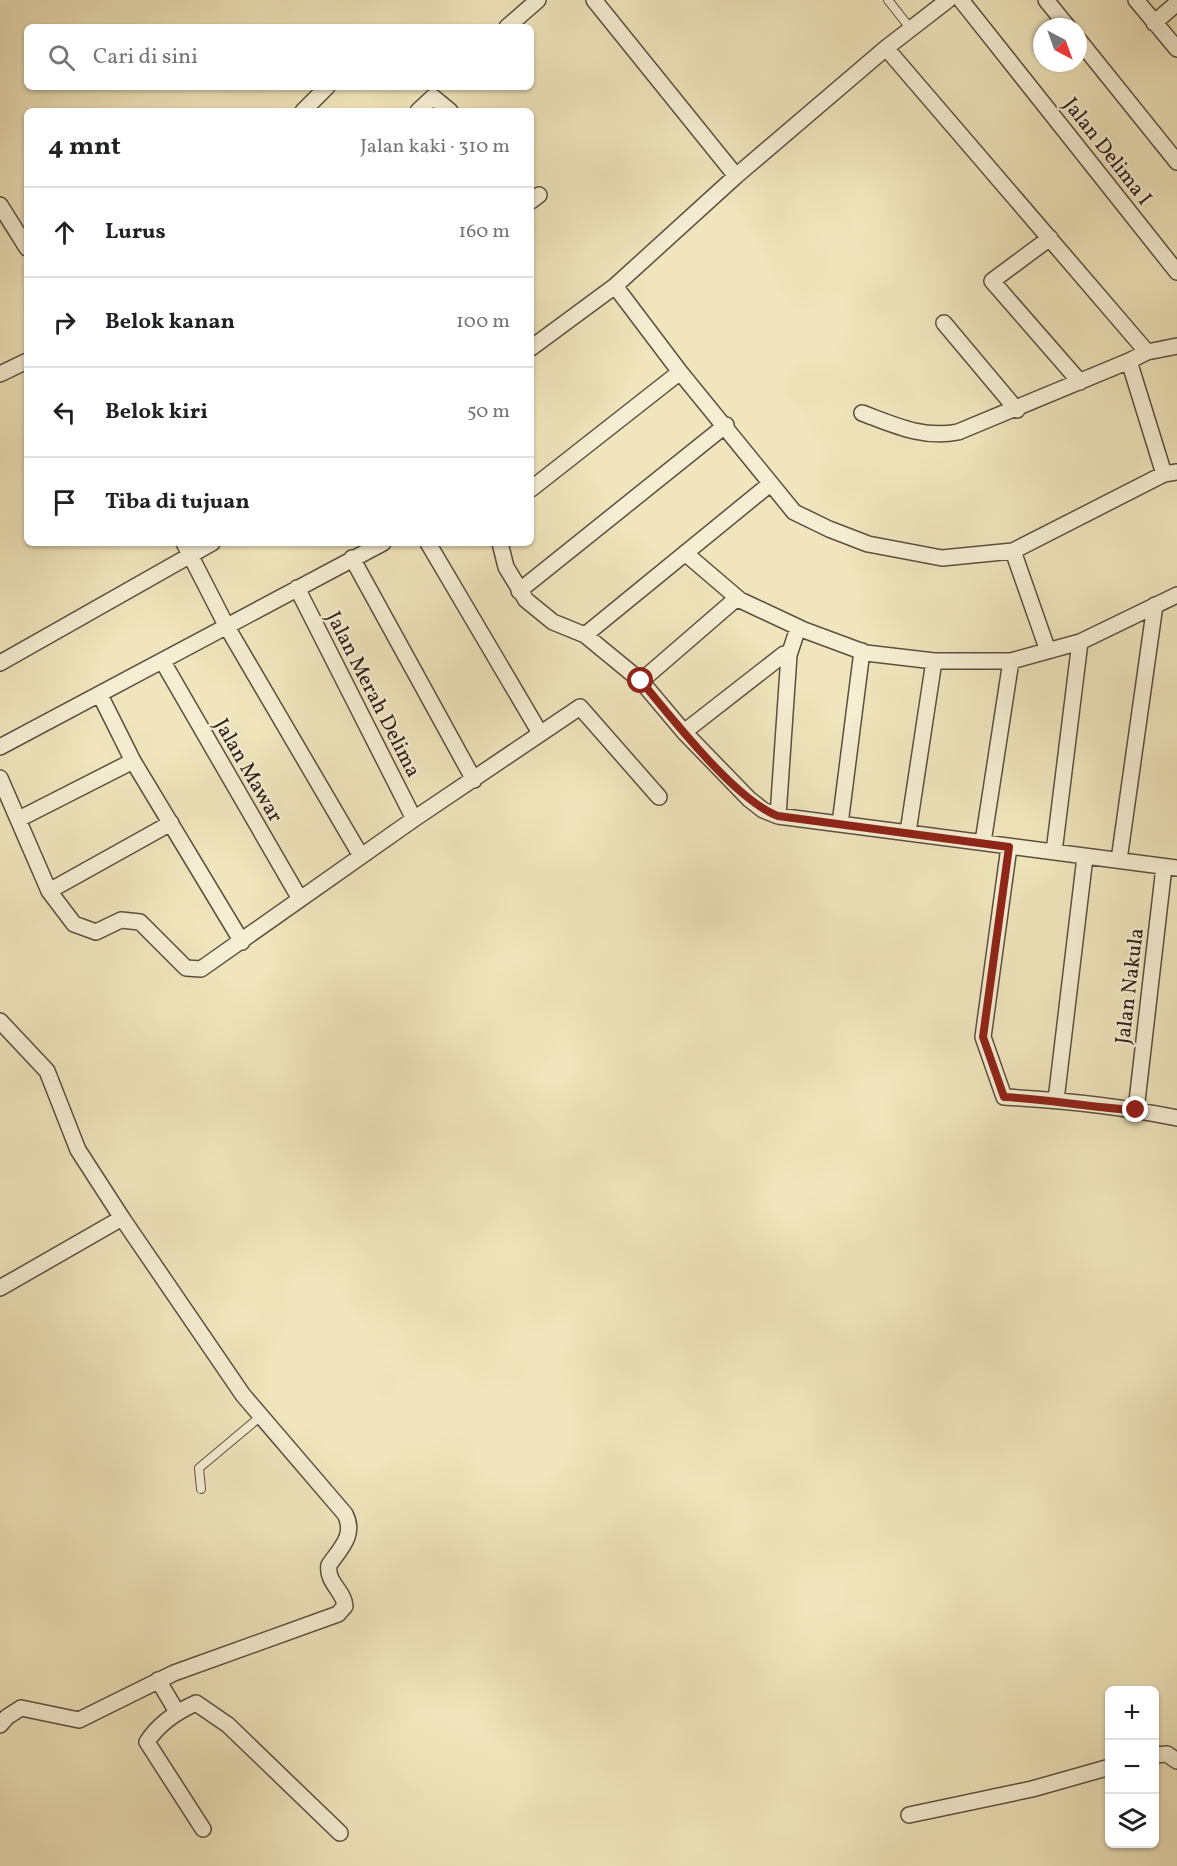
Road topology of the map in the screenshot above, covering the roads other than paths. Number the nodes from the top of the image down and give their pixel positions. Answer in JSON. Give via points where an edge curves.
{"nodes":[{"id":1,"x":538,"y":0,"type":"edge"},
{"id":2,"x":594,"y":0,"type":"edge"},
{"id":3,"x":888,"y":0,"type":"edge"},
{"id":4,"x":948,"y":0,"type":"edge"},
{"id":5,"x":961,"y":0,"type":"edge"},
{"id":6,"x":1047,"y":0,"type":"edge"},
{"id":7,"x":1136,"y":0,"type":"edge"},
{"id":8,"x":1176,"y":4,"type":"edge"},
{"id":9,"x":1061,"y":18,"type":"edge"},
{"id":10,"x":1154,"y":23,"type":"junction"},
{"id":11,"x":510,"y":24,"type":"edge"},
{"id":12,"x":910,"y":27,"type":"junction"},
{"id":13,"x":886,"y":48,"type":"junction"},
{"id":14,"x":1177,"y":49,"type":"edge"},
{"id":15,"x":1087,"y":50,"type":"edge"},
{"id":16,"x":324,"y":90,"type":"edge"},
{"id":17,"x":306,"y":108,"type":"edge"},
{"id":18,"x":421,"y":108,"type":"edge"},
{"id":19,"x":446,"y":108,"type":"edge"},
{"id":20,"x":1177,"y":162,"type":"edge"},
{"id":21,"x":736,"y":176,"type":"junction"},
{"id":22,"x":0,"y":205,"type":"edge"},
{"id":23,"x":1050,"y":238,"type":"junction"},
{"id":24,"x":24,"y":243,"type":"edge"},
{"id":25,"x":1177,"y":272,"type":"edge"},
{"id":26,"x":615,"y":286,"type":"junction"},
{"id":27,"x":944,"y":323,"type":"dead end"},
{"id":28,"x":534,"y":346,"type":"edge"},
{"id":29,"x":1177,"y":346,"type":"edge"},
{"id":30,"x":1147,"y":352,"type":"junction"},
{"id":31,"x":1129,"y":361,"type":"junction"},
{"id":32,"x":24,"y":363,"type":"edge"},
{"id":33,"x":680,"y":372,"type":"junction"},
{"id":34,"x":0,"y":374,"type":"edge"},
{"id":35,"x":1080,"y":382,"type":"junction"},
{"id":36,"x":1017,"y":410,"type":"junction"},
{"id":37,"x":862,"y":413,"type":"dead end"},
{"id":38,"x":726,"y":425,"type":"junction"},
{"id":39,"x":1170,"y":473,"type":"edge"},
{"id":40,"x":770,"y":484,"type":"junction"},
{"id":41,"x":534,"y":487,"type":"edge"},
{"id":42,"x":377,"y":546,"type":"edge"},
{"id":43,"x":430,"y":546,"type":"edge"},
{"id":44,"x":501,"y":546,"type":"edge"},
{"id":45,"x":187,"y":549,"type":"edge"},
{"id":46,"x":1013,"y":551,"type":"junction"},
{"id":47,"x":685,"y":553,"type":"junction"},
{"id":48,"x":352,"y":558,"type":"junction"},
{"id":49,"x":297,"y":588,"type":"junction"},
{"id":50,"x":519,"y":591,"type":"junction"},
{"id":51,"x":1177,"y":595,"type":"edge"},
{"id":52,"x":737,"y":598,"type":"junction"},
{"id":53,"x":1155,"y":605,"type":"junction"},
{"id":54,"x":227,"y":627,"type":"junction"},
{"id":55,"x":798,"y":628,"type":"junction"},
{"id":56,"x":585,"y":635,"type":"junction"},
{"id":57,"x":1080,"y":642,"type":"junction"},
{"id":58,"x":862,"y":651,"type":"junction"},
{"id":59,"x":1048,"y":651,"type":"junction"},
{"id":60,"x":789,"y":655,"type":"junction"},
{"id":61,"x":934,"y":661,"type":"junction"},
{"id":62,"x":1011,"y":661,"type":"junction"},
{"id":63,"x":163,"y":662,"type":"junction"},
{"id":64,"x":0,"y":663,"type":"edge"},
{"id":65,"x":641,"y":681,"type":"junction"},
{"id":66,"x":100,"y":695,"type":"junction"},
{"id":67,"x":684,"y":732,"type":"junction"},
{"id":68,"x":540,"y":733,"type":"junction"},
{"id":69,"x":0,"y":747,"type":"edge"},
{"id":70,"x":133,"y":761,"type":"junction"},
{"id":71,"x":0,"y":778,"type":"edge"},
{"id":72,"x":474,"y":780,"type":"junction"},
{"id":73,"x":659,"y":797,"type":"dead end"},
{"id":74,"x":778,"y":816,"type":"junction"},
{"id":75,"x":19,"y":819,"type":"junction"},
{"id":76,"x":414,"y":819,"type":"junction"},
{"id":77,"x":171,"y":823,"type":"junction"},
{"id":78,"x":840,"y":824,"type":"junction"},
{"id":79,"x":908,"y":832,"type":"junction"},
{"id":80,"x":983,"y":842,"type":"junction"},
{"id":81,"x":1009,"y":847,"type":"junction"},
{"id":82,"x":1054,"y":852,"type":"junction"},
{"id":83,"x":361,"y":856,"type":"junction"},
{"id":84,"x":1085,"y":857,"type":"junction"},
{"id":85,"x":1119,"y":860,"type":"junction"},
{"id":86,"x":1170,"y":867,"type":"edge"},
{"id":87,"x":49,"y":891,"type":"junction"},
{"id":88,"x":300,"y":899,"type":"junction"},
{"id":89,"x":242,"y":942,"type":"junction"},
{"id":90,"x":0,"y":1021,"type":"edge"},
{"id":91,"x":1056,"y":1100,"type":"junction"},
{"id":92,"x":1136,"y":1110,"type":"junction"},
{"id":93,"x":1177,"y":1118,"type":"edge"},
{"id":94,"x":122,"y":1218,"type":"junction"},
{"id":95,"x":0,"y":1288,"type":"edge"},
{"id":96,"x":261,"y":1416,"type":"junction"},
{"id":97,"x":201,"y":1489,"type":"dead end"},
{"id":98,"x":158,"y":1680,"type":"junction"},
{"id":99,"x":177,"y":1712,"type":"junction"},
{"id":100,"x":0,"y":1725,"type":"edge"},
{"id":101,"x":1159,"y":1755,"type":"edge"},
{"id":102,"x":1177,"y":1761,"type":"edge"},
{"id":103,"x":1105,"y":1768,"type":"edge"},
{"id":104,"x":909,"y":1815,"type":"dead end"},
{"id":105,"x":203,"y":1829,"type":"dead end"},
{"id":106,"x":340,"y":1833,"type":"dead end"}],
"edges":[{"from":1,"to":11,"type":"street"},
{"from":2,"to":21,"type":"street"},
{"from":3,"to":12,"type":"lane"},
{"from":4,"to":12,"type":"street"},
{"from":5,"to":25,"type":"street","name":"Jalan Delima I"},
{"from":6,"to":9,"type":"street"},
{"from":7,"to":10,"type":"street"},
{"from":8,"to":10,"type":"street"},
{"from":10,"to":14,"type":"street"},
{"from":12,"to":13,"type":"street"},
{"from":13,"to":21,"type":"street"},
{"from":13,"to":23,"type":"street"},
{"from":15,"to":20,"type":"street"},
{"from":16,"to":17,"type":"street"},
{"from":18,"to":19,"type":"street","via":[[433,97]]},
{"from":21,"to":26,"type":"street"},
{"from":22,"to":24,"type":"street"},
{"from":23,"to":30,"type":"street"},
{"from":23,"to":35,"type":"street","via":[[992,281]]},
{"from":26,"to":28,"type":"street"},
{"from":26,"to":33,"type":"street"},
{"from":27,"to":36,"type":"street"},
{"from":29,"to":30,"type":"street"},
{"from":30,"to":31,"type":"street"},
{"from":31,"to":35,"type":"street"},
{"from":31,"to":39,"type":"street"},
{"from":32,"to":34,"type":"street"},
{"from":33,"to":38,"type":"street"},
{"from":33,"to":41,"type":"street"},
{"from":35,"to":36,"type":"street"},
{"from":36,"to":37,"type":"street","via":[[943,435],[916,433]]},
{"from":38,"to":40,"type":"street"},
{"from":38,"to":50,"type":"street"},
{"from":39,"to":46,"type":"street"},
{"from":40,"to":46,"type":"street","via":[[794,512],[868,544],[942,558]]},
{"from":40,"to":47,"type":"street"},
{"from":42,"to":48,"type":"street"},
{"from":43,"to":68,"type":"street"},
{"from":44,"to":50,"type":"street","via":[[506,567]]},
{"from":45,"to":54,"type":"street"},
{"from":45,"to":64,"type":"street"},
{"from":46,"to":59,"type":"street"},
{"from":47,"to":52,"type":"street"},
{"from":47,"to":56,"type":"street"},
{"from":48,"to":49,"type":"street"},
{"from":48,"to":72,"type":"street"},
{"from":49,"to":54,"type":"street"},
{"from":49,"to":76,"type":"street","name":"Jalan Merah Delima"},
{"from":50,"to":56,"type":"street","via":[[553,622]]},
{"from":51,"to":53,"type":"street"},
{"from":52,"to":55,"type":"street"},
{"from":52,"to":65,"type":"street"},
{"from":53,"to":57,"type":"street"},
{"from":53,"to":85,"type":"street"},
{"from":54,"to":63,"type":"street"},
{"from":54,"to":83,"type":"street"},
{"from":55,"to":58,"type":"street"},
{"from":55,"to":60,"type":"street"},
{"from":56,"to":65,"type":"street"},
{"from":57,"to":59,"type":"street"},
{"from":57,"to":82,"type":"street"},
{"from":58,"to":61,"type":"street"},
{"from":58,"to":78,"type":"street"},
{"from":59,"to":62,"type":"street"},
{"from":60,"to":67,"type":"street","via":[[784,654]]},
{"from":60,"to":74,"type":"street"},
{"from":61,"to":62,"type":"street"},
{"from":61,"to":79,"type":"street"},
{"from":62,"to":80,"type":"street"},
{"from":63,"to":66,"type":"street"},
{"from":63,"to":88,"type":"street","name":"Jalan Mawar"},
{"from":65,"to":67,"type":"street"},
{"from":66,"to":69,"type":"street"},
{"from":66,"to":70,"type":"street"},
{"from":67,"to":74,"type":"street","via":[[749,799]]},
{"from":68,"to":72,"type":"street"},
{"from":68,"to":73,"type":"street","via":[[568,713],[583,708]]},
{"from":70,"to":75,"type":"street"},
{"from":70,"to":77,"type":"street"},
{"from":71,"to":75,"type":"street"},
{"from":72,"to":76,"type":"street"},
{"from":74,"to":78,"type":"street"},
{"from":75,"to":87,"type":"street"},
{"from":76,"to":83,"type":"street"},
{"from":77,"to":87,"type":"street"},
{"from":77,"to":89,"type":"street"},
{"from":78,"to":79,"type":"street"},
{"from":79,"to":80,"type":"street"},
{"from":80,"to":81,"type":"street"},
{"from":81,"to":82,"type":"street"},
{"from":81,"to":91,"type":"street","via":[[983,1037],[1004,1097]]},
{"from":82,"to":84,"type":"street"},
{"from":83,"to":88,"type":"street"},
{"from":84,"to":85,"type":"street"},
{"from":84,"to":91,"type":"street"},
{"from":85,"to":86,"type":"street"},
{"from":86,"to":92,"type":"street","name":"Jalan Nakula"},
{"from":87,"to":89,"type":"street","via":[[74,924],[96,932],[121,920],[140,922],[186,968],[201,969]]},
{"from":88,"to":89,"type":"street"},
{"from":90,"to":94,"type":"street","via":[[47,1071],[78,1150]]},
{"from":91,"to":92,"type":"street"},
{"from":92,"to":93,"type":"street"},
{"from":94,"to":95,"type":"street"},
{"from":94,"to":96,"type":"street","via":[[222,1367]]},
{"from":96,"to":97,"type":"lane","via":[[199,1468]]},
{"from":96,"to":98,"type":"street","via":[[349,1522],[348,1538],[328,1571],[345,1606],[339,1614]]},
{"from":98,"to":99,"type":"street"},
{"from":98,"to":100,"type":"street","via":[[79,1720],[21,1708]]},
{"from":99,"to":105,"type":"street","via":[[147,1742]]},
{"from":99,"to":106,"type":"street","via":[[196,1702],[204,1706]]},
{"from":101,"to":102,"type":"street","via":[[1167,1754]]},
{"from":103,"to":104,"type":"street","via":[[1032,1790]]}]}
